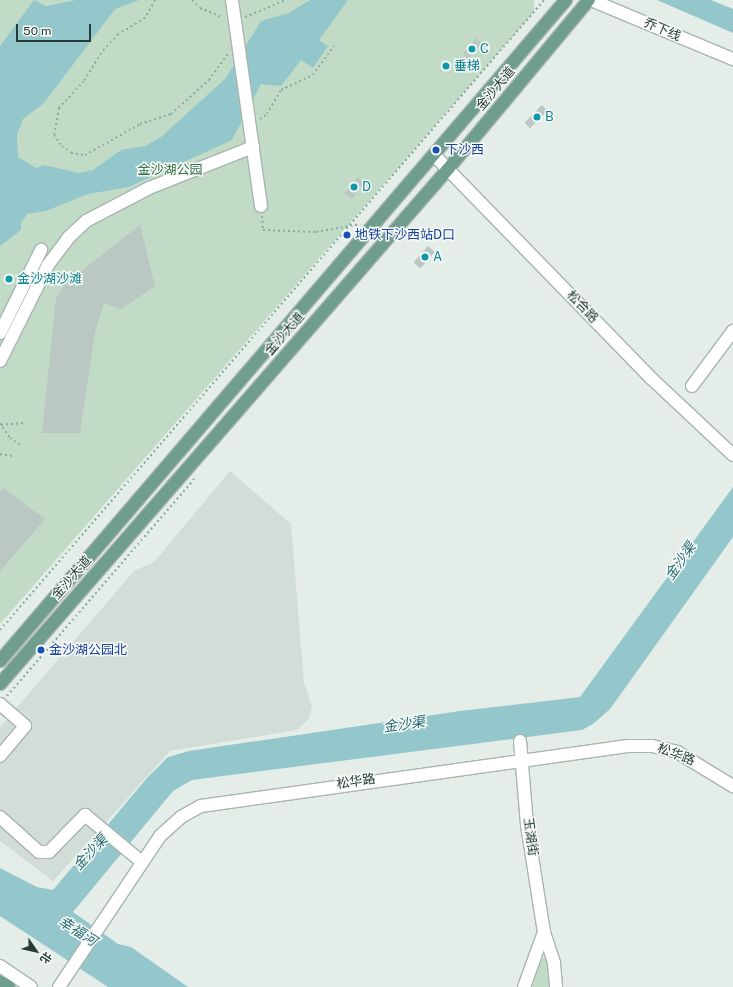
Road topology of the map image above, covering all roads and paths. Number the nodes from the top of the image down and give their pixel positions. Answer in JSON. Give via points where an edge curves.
{"nodes":[{"id":1,"x":155,"y":0,"type":"edge"},
{"id":2,"x":232,"y":0,"type":"edge"},
{"id":3,"x":544,"y":0,"type":"edge"},
{"id":4,"x":566,"y":0,"type":"edge"},
{"id":5,"x":590,"y":0,"type":"edge"},
{"id":6,"x":238,"y":45,"type":"junction"},
{"id":7,"x":334,"y":46,"type":"dead end"},
{"id":8,"x":733,"y":59,"type":"edge"},
{"id":9,"x":250,"y":118,"type":"junction"},
{"id":10,"x":253,"y":147,"type":"junction"},
{"id":11,"x":435,"y":156,"type":"junction"},
{"id":12,"x":448,"y":169,"type":"junction"},
{"id":13,"x":261,"y":206,"type":"joint"},
{"id":14,"x":377,"y":222,"type":"junction"},
{"id":15,"x":350,"y":225,"type":"junction"},
{"id":16,"x":41,"y":250,"type":"dead end"},
{"id":17,"x":733,"y":331,"type":"edge"},
{"id":18,"x":0,"y":333,"type":"edge"},
{"id":19,"x":0,"y":361,"type":"edge"},
{"id":20,"x":692,"y":386,"type":"dead end"},
{"id":21,"x":24,"y":423,"type":"dead end"},
{"id":22,"x":0,"y":425,"type":"edge"},
{"id":23,"x":20,"y":446,"type":"dead end"},
{"id":24,"x":0,"y":454,"type":"edge"},
{"id":25,"x":733,"y":455,"type":"edge"},
{"id":26,"x":13,"y":456,"type":"dead end"},
{"id":27,"x":0,"y":630,"type":"edge"},
{"id":28,"x":0,"y":661,"type":"edge"},
{"id":29,"x":0,"y":684,"type":"edge"},
{"id":30,"x":0,"y":704,"type":"edge"},
{"id":31,"x":520,"y":741,"type":"dead end"},
{"id":32,"x":0,"y":756,"type":"edge"},
{"id":33,"x":521,"y":760,"type":"junction"},
{"id":34,"x":733,"y":786,"type":"edge"},
{"id":35,"x":0,"y":817,"type":"edge"},
{"id":36,"x":142,"y":862,"type":"junction"},
{"id":37,"x":544,"y":932,"type":"junction"},
{"id":38,"x":0,"y":966,"type":"edge"},
{"id":39,"x":0,"y":982,"type":"edge"},
{"id":40,"x":9,"y":987,"type":"edge"},
{"id":41,"x":31,"y":987,"type":"edge"},
{"id":42,"x":59,"y":987,"type":"edge"},
{"id":43,"x":524,"y":987,"type":"edge"},
{"id":44,"x":556,"y":987,"type":"edge"}],
"edges":[{"from":1,"to":6,"type":"path","via":[[145,18],[118,34],[101,53],[84,81],[59,108],[54,135],[71,153],[85,155],[140,124],[171,114],[209,80]]},
{"from":2,"to":6,"type":"street"},
{"from":3,"to":15,"type":"path"},
{"from":4,"to":11,"type":"main road","name":"金沙大道"},
{"from":5,"to":8,"type":"street","name":"乔下线"},
{"from":5,"to":12,"type":"main road","name":"金沙大道"},
{"from":6,"to":9,"type":"street"},
{"from":7,"to":9,"type":"path","via":[[313,75],[281,90],[267,114]]},
{"from":9,"to":10,"type":"street"},
{"from":10,"to":13,"type":"street"},
{"from":10,"to":19,"type":"street","via":[[149,188],[86,221],[68,238],[48,265]]},
{"from":11,"to":12,"type":"street","name":"松合路"},
{"from":11,"to":14,"type":"main road","name":"金沙大道"},
{"from":12,"to":25,"type":"street","name":"松合路","via":[[652,379]]},
{"from":12,"to":29,"type":"main road","name":"金沙大道"},
{"from":13,"to":15,"type":"path","via":[[263,230],[316,232]]},
{"from":14,"to":15,"type":"path"},
{"from":14,"to":28,"type":"main road","name":"金沙大道"},
{"from":15,"to":27,"type":"path"},
{"from":16,"to":18,"type":"street"},
{"from":17,"to":20,"type":"street"},
{"from":21,"to":22,"type":"path"},
{"from":22,"to":23,"type":"path"},
{"from":24,"to":26,"type":"path"},
{"from":30,"to":32,"type":"street","via":[[25,726]]},
{"from":31,"to":33,"type":"street","name":"玉湖街"},
{"from":33,"to":34,"type":"street","name":"松华路","via":[[652,746],[677,752]]},
{"from":33,"to":36,"type":"street","name":"松华路","via":[[201,806],[181,817],[160,836]]},
{"from":33,"to":37,"type":"street","name":"玉湖街"},
{"from":35,"to":36,"type":"street","via":[[39,852],[49,852],[85,815]]},
{"from":36,"to":42,"type":"street","name":"松华路"},
{"from":37,"to":43,"type":"street","name":"玉湖街"},
{"from":37,"to":44,"type":"street","name":"玉湖街","via":[[554,963]]},
{"from":38,"to":41,"type":"street"},
{"from":39,"to":40,"type":"main road"}]}
